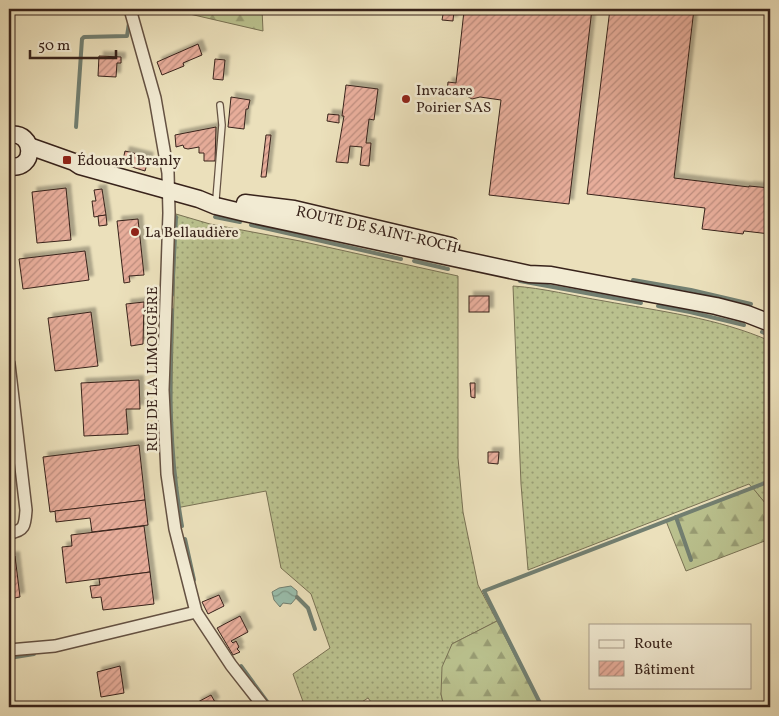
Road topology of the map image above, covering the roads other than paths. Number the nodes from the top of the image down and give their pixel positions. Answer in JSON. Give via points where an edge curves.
{"nodes":[{"id":1,"x":130,"y":9,"type":"edge"},
{"id":2,"x":220,"y":105,"type":"dead end"},
{"id":3,"x":9,"y":136,"type":"edge"},
{"id":4,"x":28,"y":153,"type":"junction"},
{"id":5,"x":9,"y":166,"type":"edge"},
{"id":6,"x":169,"y":188,"type":"junction"},
{"id":7,"x":199,"y":199,"type":"junction"},
{"id":8,"x":216,"y":199,"type":"junction"},
{"id":9,"x":551,"y":275,"type":"junction"},
{"id":10,"x":770,"y":323,"type":"edge"},
{"id":11,"x":9,"y":364,"type":"edge"},
{"id":12,"x":9,"y":533,"type":"edge"},
{"id":13,"x":196,"y":612,"type":"junction"},
{"id":14,"x":9,"y":650,"type":"edge"},
{"id":15,"x":264,"y":707,"type":"edge"}],
"edges":[{"from":1,"to":6,"type":"street","name":"RUE DE LA LIMOUGÈRE","via":[[155,98]]},
{"from":2,"to":8,"type":"lane","via":[[222,125]]},
{"from":3,"to":4,"type":"street","via":[[23,138]]},
{"from":4,"to":5,"type":"street","via":[[18,166]]},
{"from":4,"to":6,"type":"street","name":"ROUTE DE SAINT-ROCH","via":[[40,160],[80,166]]},
{"from":6,"to":7,"type":"street","name":"ROUTE DE SAINT-ROCH"},
{"from":6,"to":13,"type":"street","name":"RUE DE LA LIMOUGÈRE","via":[[163,390],[167,474],[175,529]]},
{"from":7,"to":8,"type":"street","name":"ROUTE DE SAINT-ROCH"},
{"from":7,"to":9,"type":"street","name":"ROUTE DE SAINT-ROCH","via":[[216,206],[396,246],[529,274]]},
{"from":8,"to":9,"type":"street","name":"ROUTE DE SAINT-ROCH","via":[[294,209],[483,253]]},
{"from":9,"to":10,"type":"street","name":"ROUTE DE SAINT-ROCH","via":[[716,306]]},
{"from":11,"to":12,"type":"street","via":[[26,510],[25,524],[17,532]]},
{"from":13,"to":14,"type":"street","via":[[55,646]]},
{"from":13,"to":15,"type":"street","name":"RUE DE LA LIMOUGÈRE","via":[[230,665]]}]}
